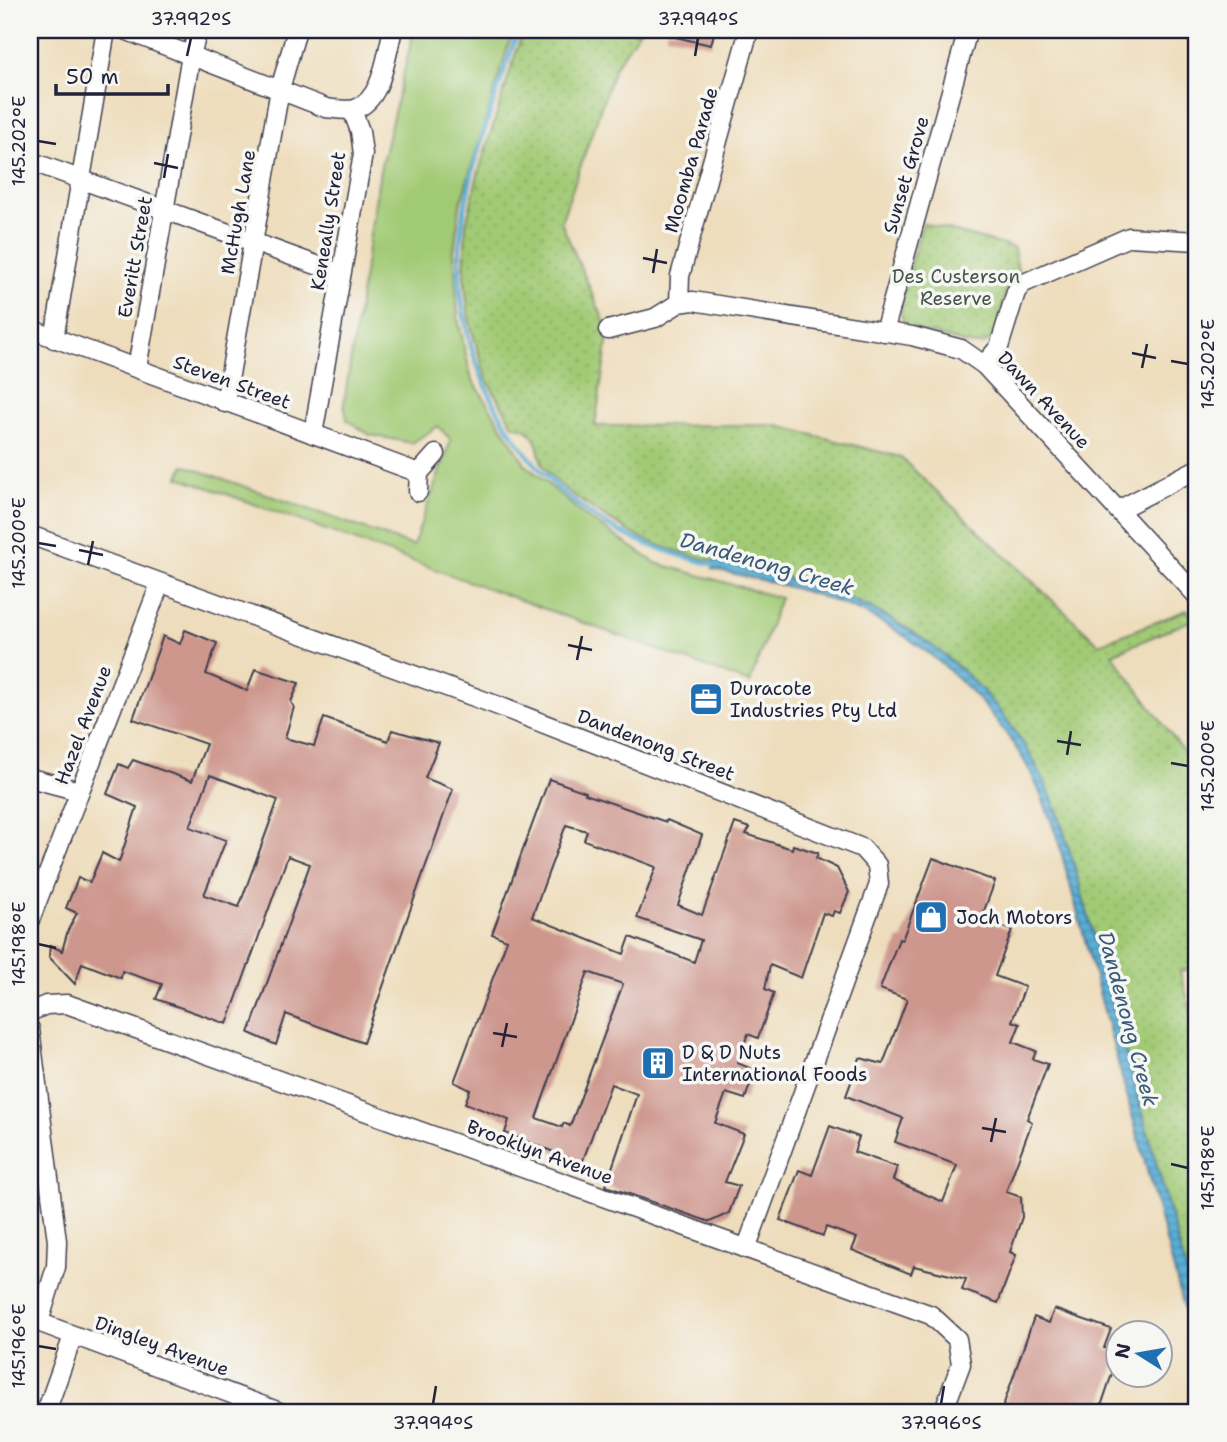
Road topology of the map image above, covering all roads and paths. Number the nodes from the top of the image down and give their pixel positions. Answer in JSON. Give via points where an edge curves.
{"nodes":[{"id":1,"x":106,"y":30,"type":"edge"},
{"id":2,"x":125,"y":30,"type":"edge"},
{"id":3,"x":198,"y":30,"type":"edge"},
{"id":4,"x":297,"y":30,"type":"edge"},
{"id":5,"x":393,"y":30,"type":"edge"},
{"id":6,"x":749,"y":30,"type":"edge"},
{"id":7,"x":968,"y":30,"type":"edge"},
{"id":8,"x":191,"y":55,"type":"junction"},
{"id":9,"x":281,"y":89,"type":"junction"},
{"id":10,"x":352,"y":110,"type":"junction"},
{"id":11,"x":30,"y":161,"type":"edge"},
{"id":12,"x":79,"y":178,"type":"junction"},
{"id":13,"x":165,"y":209,"type":"junction"},
{"id":14,"x":1196,"y":237,"type":"edge"},
{"id":15,"x":254,"y":242,"type":"junction"},
{"id":16,"x":341,"y":274,"type":"junction"},
{"id":17,"x":679,"y":303,"type":"junction"},
{"id":18,"x":30,"y":329,"type":"edge"},
{"id":19,"x":608,"y":330,"type":"dead end"},
{"id":20,"x":884,"y":332,"type":"junction"},
{"id":21,"x":54,"y":339,"type":"junction"},
{"id":22,"x":984,"y":365,"type":"junction"},
{"id":23,"x":137,"y":368,"type":"junction"},
{"id":24,"x":225,"y":403,"type":"junction"},
{"id":25,"x":313,"y":434,"type":"junction"},
{"id":26,"x":436,"y":454,"type":"dead end"},
{"id":27,"x":1197,"y":469,"type":"edge"},
{"id":28,"x":419,"y":473,"type":"junction"},
{"id":29,"x":418,"y":492,"type":"dead end"},
{"id":30,"x":1118,"y":510,"type":"junction"},
{"id":31,"x":30,"y":535,"type":"edge"},
{"id":32,"x":160,"y":584,"type":"junction"},
{"id":33,"x":1197,"y":596,"type":"edge"},
{"id":34,"x":30,"y":778,"type":"edge"},
{"id":35,"x":79,"y":791,"type":"junction"},
{"id":36,"x":30,"y":920,"type":"edge"},
{"id":37,"x":30,"y":1012,"type":"edge"},
{"id":38,"x":30,"y":1029,"type":"edge"},
{"id":39,"x":747,"y":1249,"type":"junction"},
{"id":40,"x":34,"y":1321,"type":"edge"},
{"id":41,"x":73,"y":1336,"type":"junction"},
{"id":42,"x":46,"y":1412,"type":"edge"},
{"id":43,"x":280,"y":1412,"type":"edge"},
{"id":44,"x":943,"y":1412,"type":"edge"}],
"edges":[{"from":1,"to":12,"type":"street"},
{"from":2,"to":8,"type":"street"},
{"from":3,"to":8,"type":"street","name":"Everitt Street"},
{"from":4,"to":9,"type":"street","name":"McHugh Lane"},
{"from":5,"to":10,"type":"street","via":[[377,86],[366,104]]},
{"from":6,"to":17,"type":"street","name":"Moomba Parade","via":[[680,276]]},
{"from":7,"to":20,"type":"street","name":"Sunset Grove"},
{"from":8,"to":9,"type":"street"},
{"from":8,"to":13,"type":"street","name":"Everitt Street"},
{"from":9,"to":10,"type":"street","via":[[326,108]]},
{"from":9,"to":15,"type":"street","name":"McHugh Lane"},
{"from":10,"to":16,"type":"street","name":"Keneally Street","via":[[363,154]]},
{"from":11,"to":12,"type":"street"},
{"from":12,"to":13,"type":"street"},
{"from":12,"to":21,"type":"street"},
{"from":13,"to":15,"type":"street"},
{"from":13,"to":23,"type":"street","name":"Everitt Street"},
{"from":14,"to":22,"type":"street","via":[[1129,237],[1022,284],[999,347]]},
{"from":15,"to":16,"type":"street"},
{"from":15,"to":24,"type":"street","name":"McHugh Lane"},
{"from":16,"to":25,"type":"street","name":"Keneally Street"},
{"from":17,"to":19,"type":"street","via":[[655,318]]},
{"from":17,"to":20,"type":"street","name":"Dawn Avenue","via":[[693,301]]},
{"from":18,"to":21,"type":"street","name":"Steven Street"},
{"from":20,"to":22,"type":"street","name":"Dawn Avenue","via":[[961,349]]},
{"from":21,"to":23,"type":"street","name":"Steven Street"},
{"from":22,"to":30,"type":"street","name":"Dawn Avenue"},
{"from":23,"to":24,"type":"street","name":"Steven Street"},
{"from":24,"to":25,"type":"street","name":"Steven Street"},
{"from":25,"to":28,"type":"street","name":"Steven Street"},
{"from":26,"to":28,"type":"street"},
{"from":27,"to":30,"type":"street"},
{"from":28,"to":29,"type":"street"},
{"from":30,"to":33,"type":"street","name":"Dawn Avenue"},
{"from":31,"to":32,"type":"street","name":"Dandenong Street"},
{"from":32,"to":35,"type":"street","name":"Hazel Avenue"},
{"from":32,"to":39,"type":"street","name":"Dandenong Street","via":[[496,705],[862,848],[877,864],[879,884]]},
{"from":34,"to":35,"type":"street"},
{"from":35,"to":36,"type":"street","name":"Hazel Avenue"},
{"from":37,"to":39,"type":"street","name":"Brooklyn Avenue","via":[[67,1004]]},
{"from":38,"to":40,"type":"street","via":[[57,1241],[56,1267]]},
{"from":39,"to":44,"type":"street","name":"Brooklyn Avenue","via":[[930,1315],[957,1339],[961,1364]]},
{"from":40,"to":41,"type":"street","name":"Dingley Avenue"},
{"from":41,"to":42,"type":"street"},
{"from":41,"to":43,"type":"street","name":"Dingley Avenue"}]}
